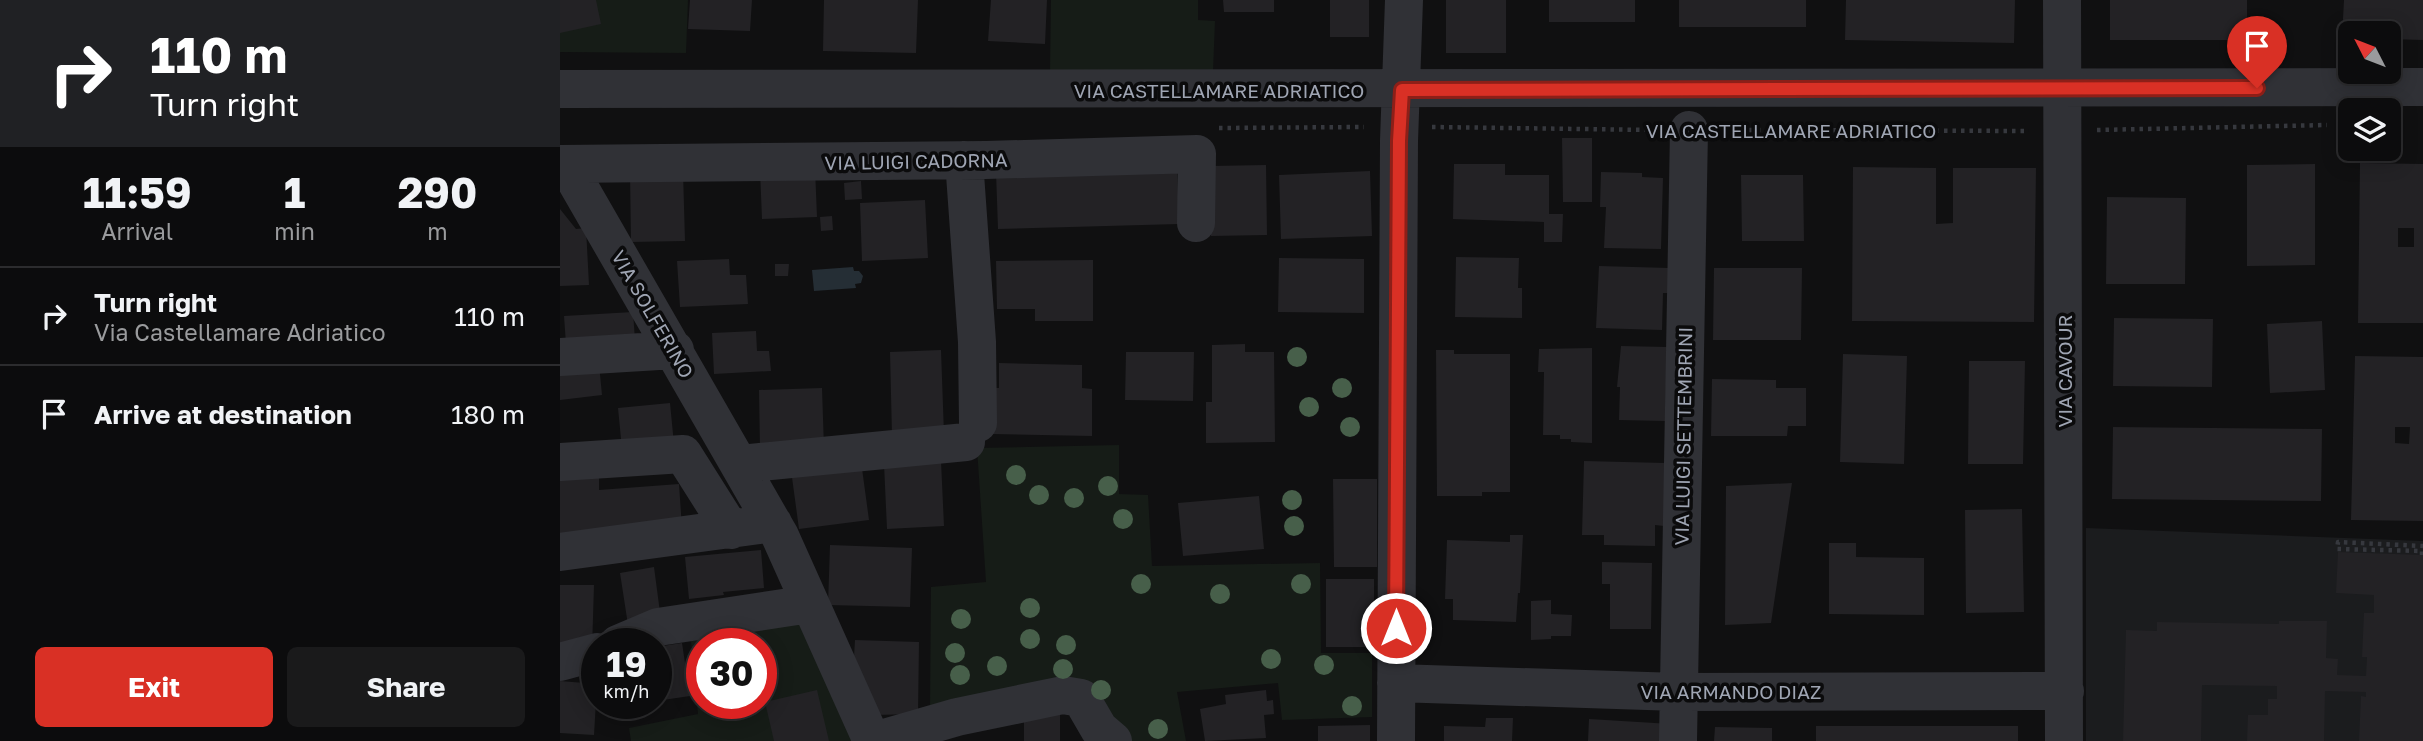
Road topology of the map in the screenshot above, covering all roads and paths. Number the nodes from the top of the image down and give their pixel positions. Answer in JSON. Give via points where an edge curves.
{"nodes":[{"id":1,"x":1404,"y":0,"type":"edge"},
{"id":2,"x":2062,"y":0,"type":"edge"},
{"id":3,"x":2423,"y":87,"type":"edge"},
{"id":4,"x":560,"y":89,"type":"edge"},
{"id":5,"x":2063,"y":89,"type":"junction"},
{"id":6,"x":1401,"y":108,"type":"junction"},
{"id":7,"x":2337,"y":125,"type":"dead end"},
{"id":8,"x":1217,"y":128,"type":"dead end"},
{"id":9,"x":1689,"y":130,"type":"junction"},
{"id":10,"x":2063,"y":131,"type":"junction"},
{"id":11,"x":975,"y":160,"type":"junction"},
{"id":12,"x":563,"y":164,"type":"edge"},
{"id":13,"x":1196,"y":223,"type":"dead end"},
{"id":14,"x":990,"y":230,"type":"dead end"},
{"id":15,"x":675,"y":350,"type":"junction"},
{"id":16,"x":560,"y":357,"type":"edge"},
{"id":17,"x":560,"y":462,"type":"edge"},
{"id":18,"x":740,"y":464,"type":"junction"},
{"id":19,"x":773,"y":523,"type":"junction"},
{"id":20,"x":731,"y":530,"type":"junction"},
{"id":21,"x":2423,"y":546,"type":"edge"},
{"id":22,"x":560,"y":552,"type":"edge"},
{"id":23,"x":2423,"y":555,"type":"edge"},
{"id":24,"x":810,"y":604,"type":"junction"},
{"id":25,"x":656,"y":628,"type":"edge"},
{"id":26,"x":581,"y":656,"type":"edge"},
{"id":27,"x":560,"y":662,"type":"edge"},
{"id":28,"x":1396,"y":682,"type":"junction"},
{"id":29,"x":2065,"y":691,"type":"junction"},
{"id":30,"x":1678,"y":692,"type":"junction"},
{"id":31,"x":873,"y":741,"type":"edge"},
{"id":32,"x":1113,"y":741,"type":"edge"},
{"id":33,"x":1396,"y":741,"type":"edge"},
{"id":34,"x":1678,"y":741,"type":"edge"},
{"id":35,"x":2064,"y":741,"type":"edge"}],
"edges":[{"from":1,"to":6,"type":"street"},
{"from":2,"to":5,"type":"street","name":"VIA CAVOUR"},
{"from":3,"to":5,"type":"street","name":"VIA CASTELLAMARE ADRIATICO"},
{"from":4,"to":6,"type":"street","name":"VIA CASTELLAMARE ADRIATICO"},
{"from":5,"to":6,"type":"street","name":"VIA CASTELLAMARE ADRIATICO"},
{"from":5,"to":10,"type":"street","name":"VIA CAVOUR"},
{"from":6,"to":8,"type":"path","name":"VIA CASTELLAMARE ADRIATICO"},
{"from":6,"to":9,"type":"path","name":"VIA CASTELLAMARE ADRIATICO"},
{"from":6,"to":28,"type":"street"},
{"from":7,"to":10,"type":"path","name":"VIA CASTELLAMARE ADRIATICO"},
{"from":9,"to":10,"type":"path","name":"VIA CASTELLAMARE ADRIATICO"},
{"from":9,"to":30,"type":"street","name":"VIA LUIGI SETTEMBRINI"},
{"from":10,"to":29,"type":"street","name":"VIA CAVOUR"},
{"from":11,"to":12,"type":"street","name":"VIA LUIGI CADORNA"},
{"from":11,"to":13,"type":"street","name":"VIA LUIGI CADORNA","via":[[1197,155]]},
{"from":11,"to":14,"type":"street"},
{"from":11,"to":18,"type":"street","via":[[977,342],[972,432]]},
{"from":12,"to":15,"type":"street","name":"VIA SOLFERINO"},
{"from":15,"to":16,"type":"street"},
{"from":15,"to":18,"type":"street","name":"VIA SOLFERINO"},
{"from":17,"to":20,"type":"street","via":[[683,454]]},
{"from":18,"to":19,"type":"street","name":"VIA SOLFERINO"},
{"from":19,"to":20,"type":"street"},
{"from":19,"to":24,"type":"street","name":"VIA SOLFERINO"},
{"from":20,"to":22,"type":"street"},
{"from":21,"to":23,"type":"path","via":[[2338,542],[2337,549],[2423,551]]},
{"from":24,"to":25,"type":"street"},
{"from":24,"to":31,"type":"street","name":"VIA SOLFERINO"},
{"from":26,"to":27,"type":"street"},
{"from":28,"to":30,"type":"street","name":"VIA ARMANDO DIAZ"},
{"from":28,"to":33,"type":"street"},
{"from":29,"to":30,"type":"street","name":"VIA ARMANDO DIAZ"},
{"from":29,"to":35,"type":"street","name":"VIA CAVOUR"},
{"from":30,"to":34,"type":"street","name":"VIA LUIGI SETTEMBRINI"},
{"from":31,"to":32,"type":"street","name":"VIA SOLFERINO","via":[[957,717],[1063,695],[1082,698],[1099,729]]}]}
